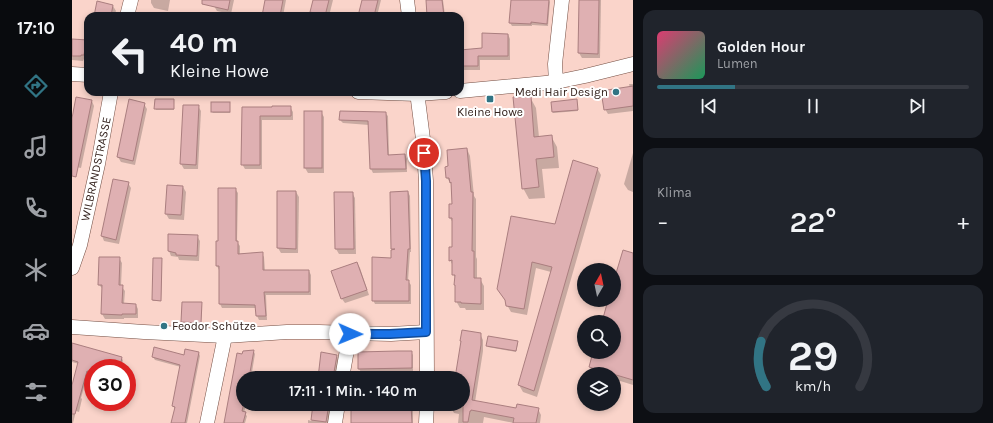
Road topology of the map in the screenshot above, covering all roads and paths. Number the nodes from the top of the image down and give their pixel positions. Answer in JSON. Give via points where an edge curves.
{"nodes":[{"id":1,"x":131,"y":0,"type":"edge"},
{"id":2,"x":407,"y":0,"type":"edge"},
{"id":3,"x":562,"y":0,"type":"edge"},
{"id":4,"x":128,"y":12,"type":"edge"},
{"id":5,"x":408,"y":12,"type":"edge"},
{"id":6,"x":633,"y":64,"type":"edge"},
{"id":7,"x":72,"y":74,"type":"edge"},
{"id":8,"x":84,"y":75,"type":"edge"},
{"id":9,"x":556,"y":82,"type":"junction"},
{"id":10,"x":464,"y":91,"type":"edge"},
{"id":11,"x":111,"y":96,"type":"edge"},
{"id":12,"x":417,"y":96,"type":"edge"},
{"id":13,"x":72,"y":268,"type":"edge"},
{"id":14,"x":72,"y":327,"type":"edge"},
{"id":15,"x":426,"y":332,"type":"junction"},
{"id":16,"x":350,"y":334,"type":"junction"},
{"id":17,"x":225,"y":336,"type":"junction"},
{"id":18,"x":343,"y":371,"type":"edge"},
{"id":19,"x":426,"y":371,"type":"edge"},
{"id":20,"x":337,"y":411,"type":"edge"},
{"id":21,"x":427,"y":411,"type":"edge"},
{"id":22,"x":207,"y":423,"type":"edge"},
{"id":23,"x":335,"y":423,"type":"edge"},
{"id":24,"x":426,"y":423,"type":"edge"}],
"edges":[{"from":1,"to":4,"type":"street"},
{"from":2,"to":5,"type":"street"},
{"from":3,"to":9,"type":"street","via":[[555,64]]},
{"from":6,"to":9,"type":"street"},
{"from":7,"to":8,"type":"street"},
{"from":9,"to":10,"type":"street"},
{"from":11,"to":13,"type":"street","name":"WILBRANDSTRASSE","via":[[80,245]]},
{"from":12,"to":15,"type":"street","via":[[426,181]]},
{"from":14,"to":17,"type":"street"},
{"from":15,"to":16,"type":"street"},
{"from":15,"to":19,"type":"street"},
{"from":16,"to":17,"type":"street","via":[[287,332]]},
{"from":16,"to":18,"type":"street"},
{"from":17,"to":22,"type":"street"},
{"from":20,"to":23,"type":"street"},
{"from":21,"to":24,"type":"street"}]}
